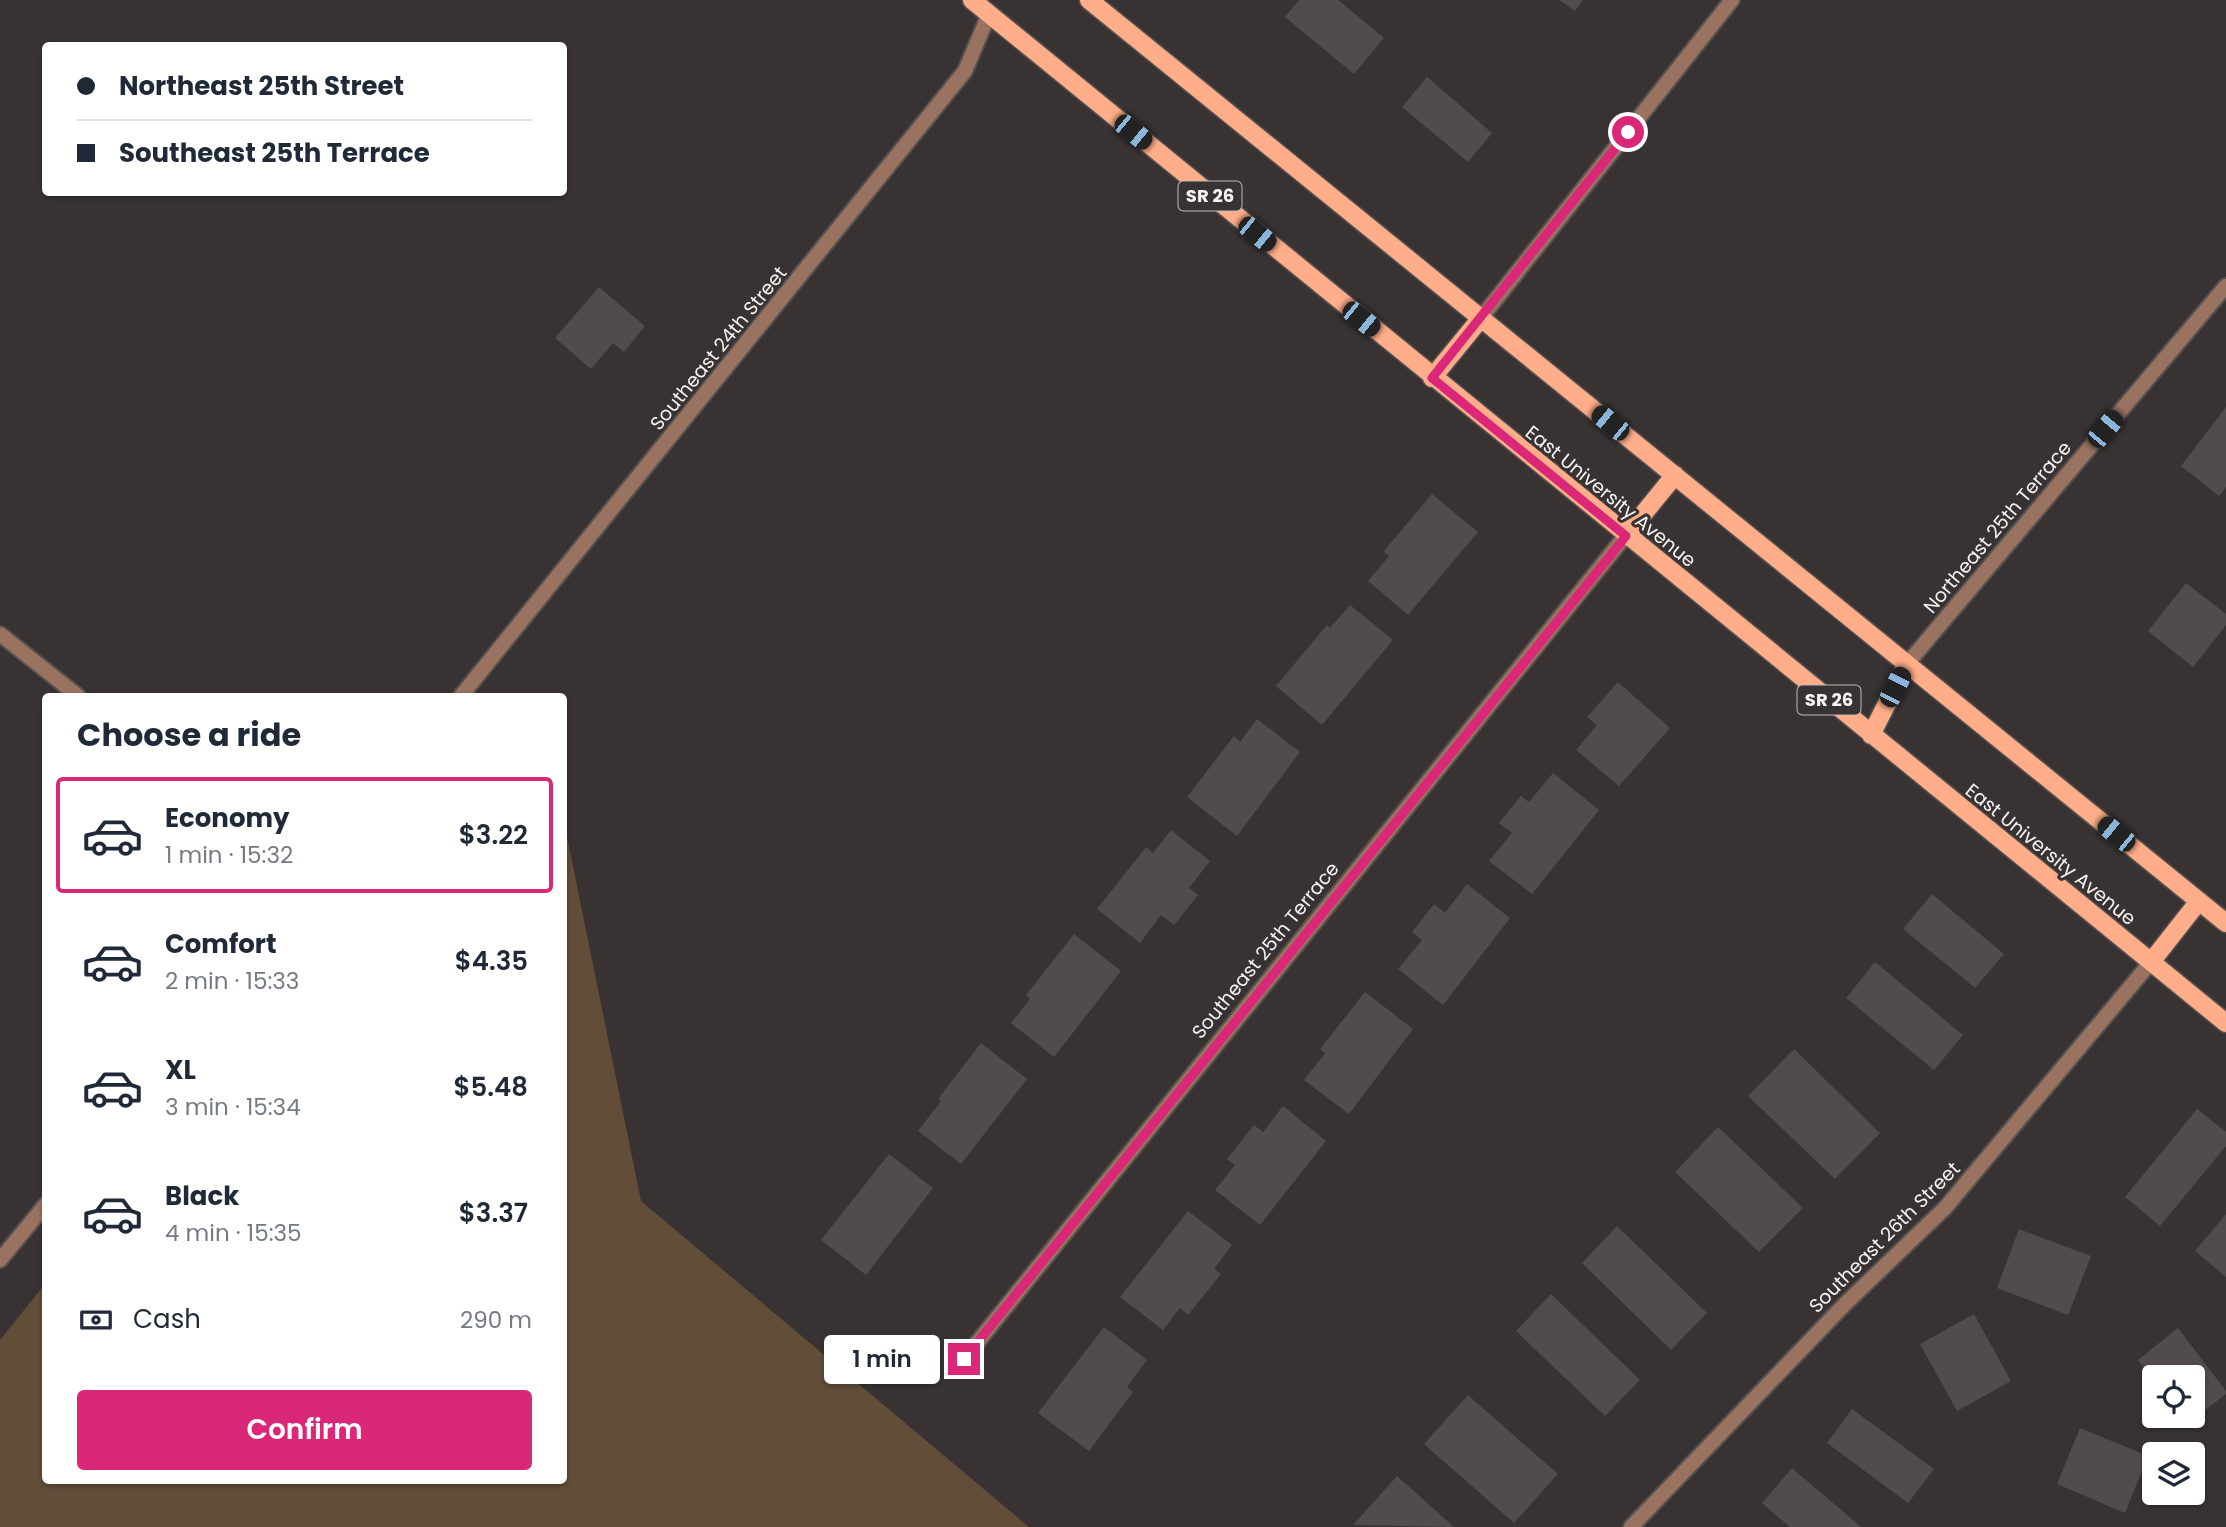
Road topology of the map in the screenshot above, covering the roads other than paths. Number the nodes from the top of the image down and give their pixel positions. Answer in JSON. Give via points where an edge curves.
{"nodes":[{"id":1,"x":972,"y":0,"type":"edge"},
{"id":2,"x":1089,"y":0,"type":"edge"},
{"id":3,"x":1732,"y":0,"type":"edge"},
{"id":4,"x":991,"y":7,"type":"edge"},
{"id":5,"x":2226,"y":286,"type":"edge"},
{"id":6,"x":1481,"y":318,"type":"junction"},
{"id":7,"x":1432,"y":378,"type":"junction"},
{"id":8,"x":1675,"y":475,"type":"junction"},
{"id":9,"x":1626,"y":536,"type":"junction"},
{"id":10,"x":0,"y":634,"type":"edge"},
{"id":11,"x":1907,"y":664,"type":"junction"},
{"id":12,"x":74,"y":693,"type":"edge"},
{"id":13,"x":463,"y":693,"type":"edge"},
{"id":14,"x":1871,"y":735,"type":"junction"},
{"id":15,"x":2199,"y":901,"type":"junction"},
{"id":16,"x":2226,"y":923,"type":"edge"},
{"id":17,"x":2151,"y":962,"type":"junction"},
{"id":18,"x":2226,"y":1023,"type":"edge"},
{"id":19,"x":42,"y":1209,"type":"edge"},
{"id":20,"x":0,"y":1260,"type":"edge"},
{"id":21,"x":964,"y":1359,"type":"dead end"},
{"id":22,"x":1631,"y":1527,"type":"edge"}],
"edges":[{"from":1,"to":4,"type":"main road","name":"East University Avenue","number":"SR 26"},
{"from":2,"to":6,"type":"main road"},
{"from":3,"to":6,"type":"street"},
{"from":4,"to":7,"type":"main road","name":"East University Avenue","number":"SR 26"},
{"from":4,"to":13,"type":"street","name":"Southeast 24th Street","via":[[965,71]]},
{"from":5,"to":11,"type":"street","name":"Northeast 25th Terrace"},
{"from":6,"to":7,"type":"main road"},
{"from":6,"to":8,"type":"main road"},
{"from":7,"to":9,"type":"main road","name":"East University Avenue","number":"SR 26"},
{"from":8,"to":9,"type":"main road"},
{"from":8,"to":11,"type":"main road"},
{"from":9,"to":14,"type":"main road","name":"East University Avenue","number":"SR 26"},
{"from":9,"to":21,"type":"street","name":"Southeast 25th Terrace"},
{"from":10,"to":12,"type":"street"},
{"from":11,"to":14,"type":"main road"},
{"from":11,"to":15,"type":"main road"},
{"from":14,"to":17,"type":"main road","name":"East University Avenue","number":"SR 26"},
{"from":15,"to":16,"type":"main road"},
{"from":15,"to":17,"type":"main road"},
{"from":17,"to":18,"type":"main road","name":"East University Avenue","number":"SR 26"},
{"from":17,"to":22,"type":"street","name":"Southeast 26th Street","via":[[1945,1208],[1846,1303]]},
{"from":19,"to":20,"type":"street"}]}
